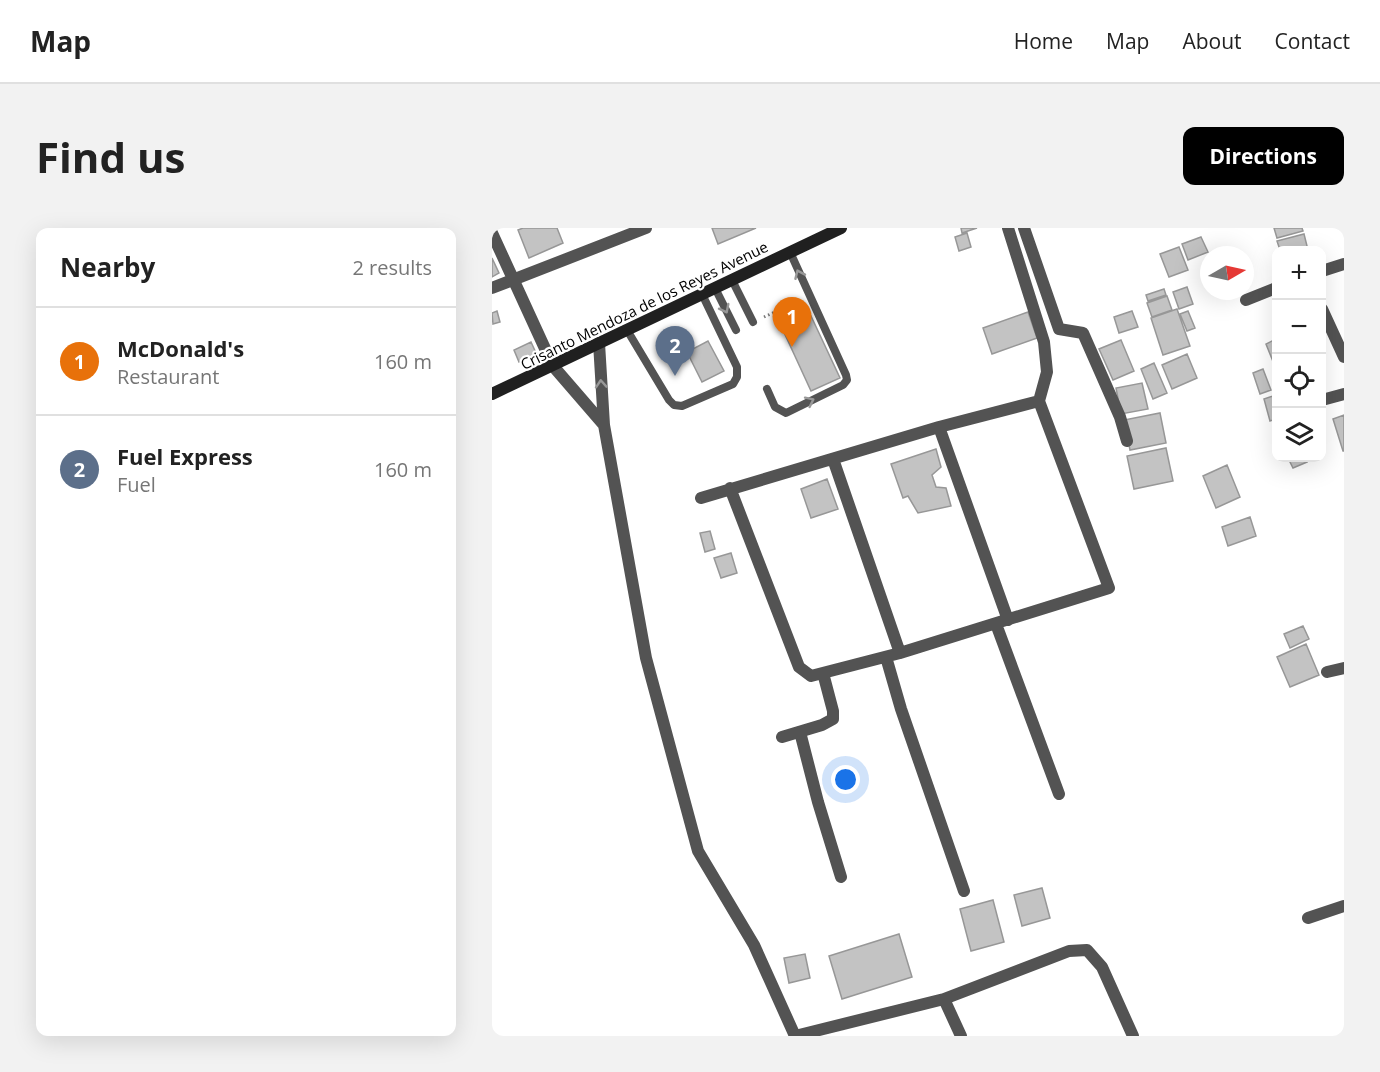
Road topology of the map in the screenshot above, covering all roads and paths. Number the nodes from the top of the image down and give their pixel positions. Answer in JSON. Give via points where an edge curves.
{"nodes":[{"id":1,"x":646,"y":228,"type":"edge"},
{"id":2,"x":841,"y":228,"type":"edge"},
{"id":3,"x":1008,"y":228,"type":"edge"},
{"id":4,"x":1024,"y":228,"type":"edge"},
{"id":5,"x":492,"y":233,"type":"edge"},
{"id":6,"x":790,"y":252,"type":"junction"},
{"id":7,"x":1344,"y":264,"type":"edge"},
{"id":8,"x":1326,"y":270,"type":"edge"},
{"id":9,"x":513,"y":280,"type":"junction"},
{"id":10,"x":732,"y":280,"type":"junction"},
{"id":11,"x":492,"y":288,"type":"edge"},
{"id":12,"x":715,"y":288,"type":"junction"},
{"id":13,"x":1272,"y":290,"type":"edge"},
{"id":14,"x":702,"y":294,"type":"junction"},
{"id":15,"x":809,"y":296,"type":"junction"},
{"id":16,"x":1254,"y":297,"type":"edge"},
{"id":17,"x":1326,"y":318,"type":"edge"},
{"id":18,"x":753,"y":322,"type":"joint"},
{"id":19,"x":627,"y":330,"type":"junction"},
{"id":20,"x":736,"y":330,"type":"dead end"},
{"id":21,"x":599,"y":343,"type":"junction"},
{"id":22,"x":1344,"y":357,"type":"edge"},
{"id":23,"x":553,"y":366,"type":"junction"},
{"id":24,"x":767,"y":389,"type":"dead end"},
{"id":25,"x":492,"y":394,"type":"edge"},
{"id":26,"x":1344,"y":394,"type":"edge"},
{"id":27,"x":1326,"y":399,"type":"edge"},
{"id":28,"x":1039,"y":401,"type":"junction"},
{"id":29,"x":604,"y":425,"type":"junction"},
{"id":30,"x":939,"y":427,"type":"junction"},
{"id":31,"x":1127,"y":441,"type":"dead end"},
{"id":32,"x":833,"y":459,"type":"junction"},
{"id":33,"x":730,"y":488,"type":"junction"},
{"id":34,"x":701,"y":498,"type":"dead end"},
{"id":35,"x":1008,"y":620,"type":"junction"},
{"id":36,"x":996,"y":624,"type":"junction"},
{"id":37,"x":900,"y":653,"type":"junction"},
{"id":38,"x":886,"y":657,"type":"junction"},
{"id":39,"x":1344,"y":668,"type":"edge"},
{"id":40,"x":1327,"y":672,"type":"dead end"},
{"id":41,"x":823,"y":673,"type":"junction"},
{"id":42,"x":800,"y":732,"type":"junction"},
{"id":43,"x":782,"y":737,"type":"dead end"},
{"id":44,"x":1059,"y":794,"type":"dead end"},
{"id":45,"x":841,"y":878,"type":"dead end"},
{"id":46,"x":964,"y":891,"type":"dead end"},
{"id":47,"x":1344,"y":906,"type":"edge"},
{"id":48,"x":1308,"y":918,"type":"dead end"},
{"id":49,"x":944,"y":999,"type":"junction"},
{"id":50,"x":795,"y":1036,"type":"edge"},
{"id":51,"x":961,"y":1036,"type":"edge"},
{"id":52,"x":1133,"y":1036,"type":"edge"}],
"edges":[{"from":1,"to":9,"type":"street"},
{"from":2,"to":6,"type":"main road","name":"Crisanto Mendoza de los Reyes Avenue"},
{"from":3,"to":28,"type":"street","via":[[1044,342],[1047,372]]},
{"from":4,"to":31,"type":"street","via":[[1059,329],[1083,333]]},
{"from":5,"to":9,"type":"street"},
{"from":6,"to":10,"type":"main road","name":"Crisanto Mendoza de los Reyes Avenue"},
{"from":15,"to":6,"type":"lane","one_way":true},
{"from":7,"to":8,"type":"street"},
{"from":9,"to":11,"type":"street"},
{"from":9,"to":23,"type":"street"},
{"from":10,"to":12,"type":"main road","name":"Crisanto Mendoza de los Reyes Avenue"},
{"from":10,"to":18,"type":"lane"},
{"from":12,"to":14,"type":"main road","name":"Crisanto Mendoza de los Reyes Avenue"},
{"from":12,"to":20,"type":"lane","one_way":true},
{"from":13,"to":16,"type":"street"},
{"from":14,"to":19,"type":"main road","name":"Crisanto Mendoza de los Reyes Avenue"},
{"from":14,"to":19,"type":"lane","via":[[737,368],[733,384],[682,406],[674,405]]},
{"from":15,"to":18,"type":"path"},
{"from":24,"to":15,"type":"lane","one_way":true,"via":[[775,407],[786,413],[847,380]]},
{"from":17,"to":22,"type":"street"},
{"from":19,"to":21,"type":"main road","name":"Crisanto Mendoza de los Reyes Avenue"},
{"from":21,"to":23,"type":"main road","name":"Crisanto Mendoza de los Reyes Avenue"},
{"from":29,"to":21,"type":"street","one_way":true},
{"from":23,"to":25,"type":"main road","name":"Crisanto Mendoza de los Reyes Avenue"},
{"from":23,"to":29,"type":"street"},
{"from":26,"to":27,"type":"street"},
{"from":28,"to":30,"type":"street"},
{"from":28,"to":35,"type":"street","via":[[1109,588]]},
{"from":29,"to":50,"type":"street","via":[[646,658],[698,851],[754,945]]},
{"from":30,"to":32,"type":"street"},
{"from":30,"to":35,"type":"street"},
{"from":32,"to":33,"type":"street"},
{"from":32,"to":37,"type":"street"},
{"from":33,"to":34,"type":"street"},
{"from":33,"to":41,"type":"street","via":[[799,667],[811,676]]},
{"from":35,"to":36,"type":"street"},
{"from":36,"to":37,"type":"street"},
{"from":36,"to":44,"type":"street"},
{"from":37,"to":38,"type":"street"},
{"from":38,"to":41,"type":"street"},
{"from":38,"to":46,"type":"street"},
{"from":39,"to":40,"type":"street"},
{"from":41,"to":42,"type":"street","via":[[833,719]]},
{"from":42,"to":43,"type":"street"},
{"from":42,"to":45,"type":"street"},
{"from":47,"to":48,"type":"street"},
{"from":49,"to":50,"type":"street"},
{"from":49,"to":51,"type":"street"},
{"from":49,"to":52,"type":"street","via":[[1069,951],[1087,950],[1102,967]]}]}
